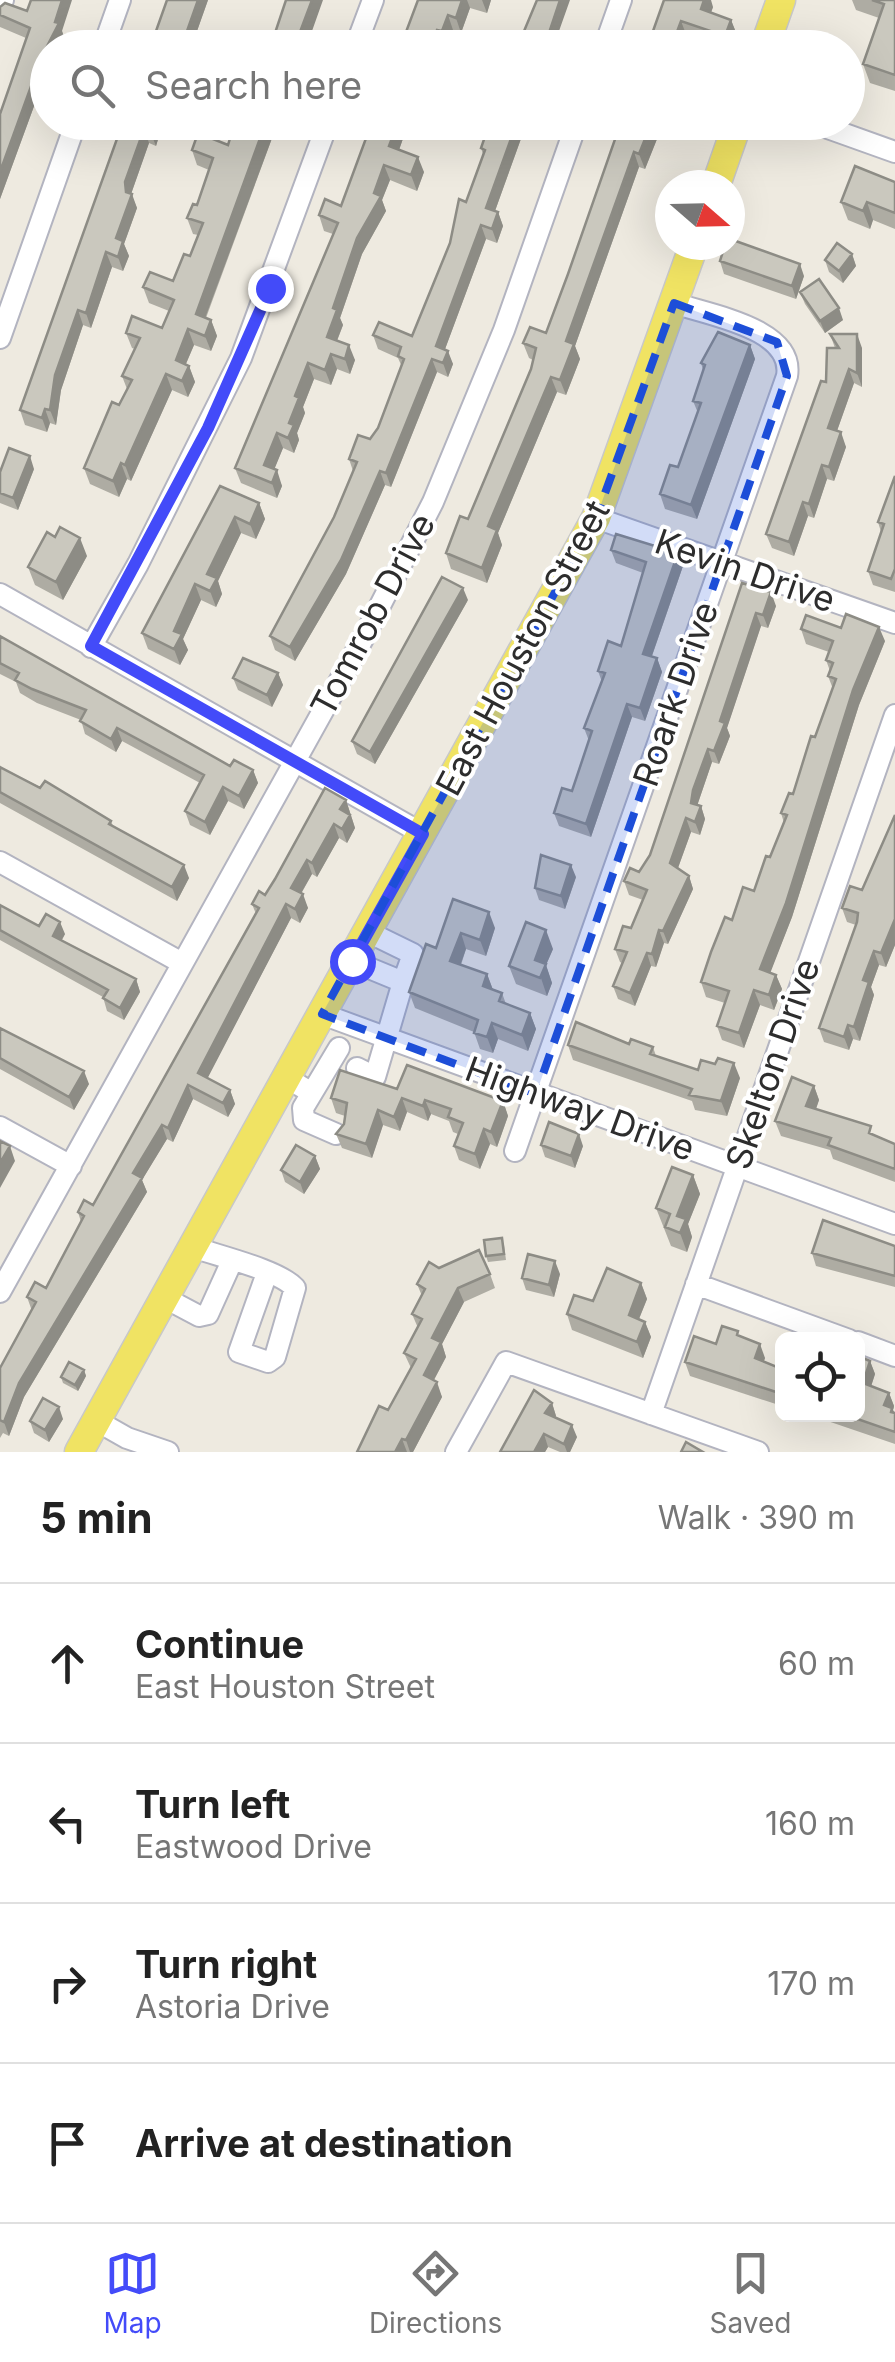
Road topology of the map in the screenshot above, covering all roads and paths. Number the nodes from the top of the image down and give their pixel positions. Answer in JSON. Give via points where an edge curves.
{"nodes":[{"id":1,"x":120,"y":0,"type":"edge"},
{"id":2,"x":372,"y":0,"type":"edge"},
{"id":3,"x":621,"y":0,"type":"edge"},
{"id":4,"x":780,"y":0,"type":"edge"},
{"id":5,"x":109,"y":30,"type":"edge"},
{"id":6,"x":362,"y":30,"type":"edge"},
{"id":7,"x":610,"y":30,"type":"edge"},
{"id":8,"x":770,"y":30,"type":"edge"},
{"id":9,"x":70,"y":140,"type":"edge"},
{"id":10,"x":321,"y":140,"type":"edge"},
{"id":11,"x":571,"y":140,"type":"edge"},
{"id":12,"x":732,"y":140,"type":"edge"},
{"id":13,"x":861,"y":140,"type":"edge"},
{"id":14,"x":895,"y":152,"type":"edge"},
{"id":15,"x":721,"y":170,"type":"edge"},
{"id":16,"x":689,"y":260,"type":"edge"},
{"id":17,"x":674,"y":303,"type":"junction"},
{"id":18,"x":0,"y":338,"type":"edge"},
{"id":19,"x":596,"y":518,"type":"junction"},
{"id":20,"x":721,"y":563,"type":"junction"},
{"id":21,"x":0,"y":594,"type":"edge"},
{"id":22,"x":895,"y":624,"type":"edge"},
{"id":23,"x":91,"y":646,"type":"junction"},
{"id":24,"x":895,"y":715,"type":"edge"},
{"id":25,"x":293,"y":762,"type":"junction"},
{"id":26,"x":423,"y":834,"type":"junction"},
{"id":27,"x":0,"y":862,"type":"edge"},
{"id":28,"x":368,"y":932,"type":"junction"},
{"id":29,"x":352,"y":961,"type":"junction"},
{"id":30,"x":182,"y":963,"type":"junction"},
{"id":31,"x":404,"y":982,"type":"junction"},
{"id":32,"x":322,"y":1014,"type":"junction"},
{"id":33,"x":388,"y":1038,"type":"junction"},
{"id":34,"x":338,"y":1048,"type":"dead end"},
{"id":35,"x":375,"y":1077,"type":"edge"},
{"id":36,"x":287,"y":1078,"type":"junction"},
{"id":37,"x":312,"y":1093,"type":"junction"},
{"id":38,"x":536,"y":1094,"type":"junction"},
{"id":39,"x":0,"y":1128,"type":"edge"},
{"id":40,"x":336,"y":1134,"type":"edge"},
{"id":41,"x":515,"y":1151,"type":"dead end"},
{"id":42,"x":70,"y":1166,"type":"junction"},
{"id":43,"x":737,"y":1166,"type":"junction"},
{"id":44,"x":895,"y":1224,"type":"edge"},
{"id":45,"x":193,"y":1247,"type":"junction"},
{"id":46,"x":232,"y":1260,"type":"junction"},
{"id":47,"x":267,"y":1273,"type":"dead end"},
{"id":48,"x":696,"y":1284,"type":"junction"},
{"id":49,"x":0,"y":1292,"type":"edge"},
{"id":50,"x":165,"y":1298,"type":"junction"},
{"id":51,"x":827,"y":1332,"type":"edge"},
{"id":52,"x":865,"y":1345,"type":"edge"},
{"id":53,"x":895,"y":1356,"type":"edge"},
{"id":54,"x":651,"y":1414,"type":"junction"},
{"id":55,"x":97,"y":1421,"type":"junction"},
{"id":56,"x":79,"y":1452,"type":"edge"},
{"id":57,"x":168,"y":1452,"type":"edge"},
{"id":58,"x":456,"y":1452,"type":"edge"},
{"id":59,"x":758,"y":1452,"type":"edge"}],
"edges":[{"from":1,"to":5,"type":"street"},
{"from":2,"to":6,"type":"street"},
{"from":3,"to":7,"type":"street"},
{"from":4,"to":8,"type":"main road"},
{"from":9,"to":18,"type":"street"},
{"from":10,"to":23,"type":"street","via":[[241,358]]},
{"from":11,"to":25,"type":"street","name":"Tomrob Drive","via":[[434,502]]},
{"from":12,"to":15,"type":"main road"},
{"from":13,"to":14,"type":"street"},
{"from":16,"to":17,"type":"main road","name":"East Houston Street"},
{"from":17,"to":19,"type":"main road","name":"East Houston Street"},
{"from":17,"to":20,"type":"street","name":"Roark Drive","via":[[777,342],[787,358],[787,376]]},
{"from":19,"to":20,"type":"street","name":"Kevin Drive"},
{"from":19,"to":26,"type":"main road","name":"East Houston Street"},
{"from":20,"to":22,"type":"street","name":"Kevin Drive"},
{"from":20,"to":38,"type":"street","name":"Roark Drive"},
{"from":21,"to":23,"type":"street"},
{"from":23,"to":25,"type":"street"},
{"from":24,"to":43,"type":"street","name":"Skelton Drive"},
{"from":25,"to":26,"type":"street"},
{"from":25,"to":30,"type":"street","name":"Tomrob Drive"},
{"from":26,"to":28,"type":"main road","name":"East Houston Street"},
{"from":27,"to":30,"type":"street"},
{"from":28,"to":29,"type":"main road","name":"East Houston Street"},
{"from":28,"to":31,"type":"street","via":[[413,954]]},
{"from":29,"to":31,"type":"street"},
{"from":29,"to":32,"type":"main road","name":"East Houston Street"},
{"from":30,"to":42,"type":"street","name":"Tomrob Drive"},
{"from":31,"to":33,"type":"street"},
{"from":32,"to":33,"type":"street","name":"Highway Drive"},
{"from":32,"to":36,"type":"main road","name":"East Houston Street"},
{"from":33,"to":35,"type":"street"},
{"from":33,"to":38,"type":"street","name":"Highway Drive"},
{"from":34,"to":37,"type":"street"},
{"from":36,"to":37,"type":"street"},
{"from":36,"to":45,"type":"main road","name":"East Houston Street"},
{"from":37,"to":40,"type":"street","via":[[304,1120]]},
{"from":38,"to":41,"type":"street","name":"Roark Drive"},
{"from":38,"to":43,"type":"street","name":"Highway Drive"},
{"from":39,"to":42,"type":"street"},
{"from":42,"to":49,"type":"street","name":"Tomrob Drive"},
{"from":43,"to":44,"type":"street","name":"Highway Drive"},
{"from":43,"to":48,"type":"street","name":"Skelton Drive"},
{"from":45,"to":46,"type":"street"},
{"from":45,"to":50,"type":"main road","name":"East Houston Street"},
{"from":46,"to":47,"type":"street"},
{"from":46,"to":50,"type":"street","via":[[208,1314]]},
{"from":48,"to":51,"type":"street"},
{"from":48,"to":54,"type":"street","name":"Skelton Drive"},
{"from":50,"to":55,"type":"main road","name":"East Houston Street"},
{"from":52,"to":53,"type":"street"},
{"from":54,"to":58,"type":"street","via":[[506,1362]]},
{"from":54,"to":59,"type":"street"},
{"from":55,"to":56,"type":"main road","name":"East Houston Street"},
{"from":55,"to":57,"type":"street"}]}
